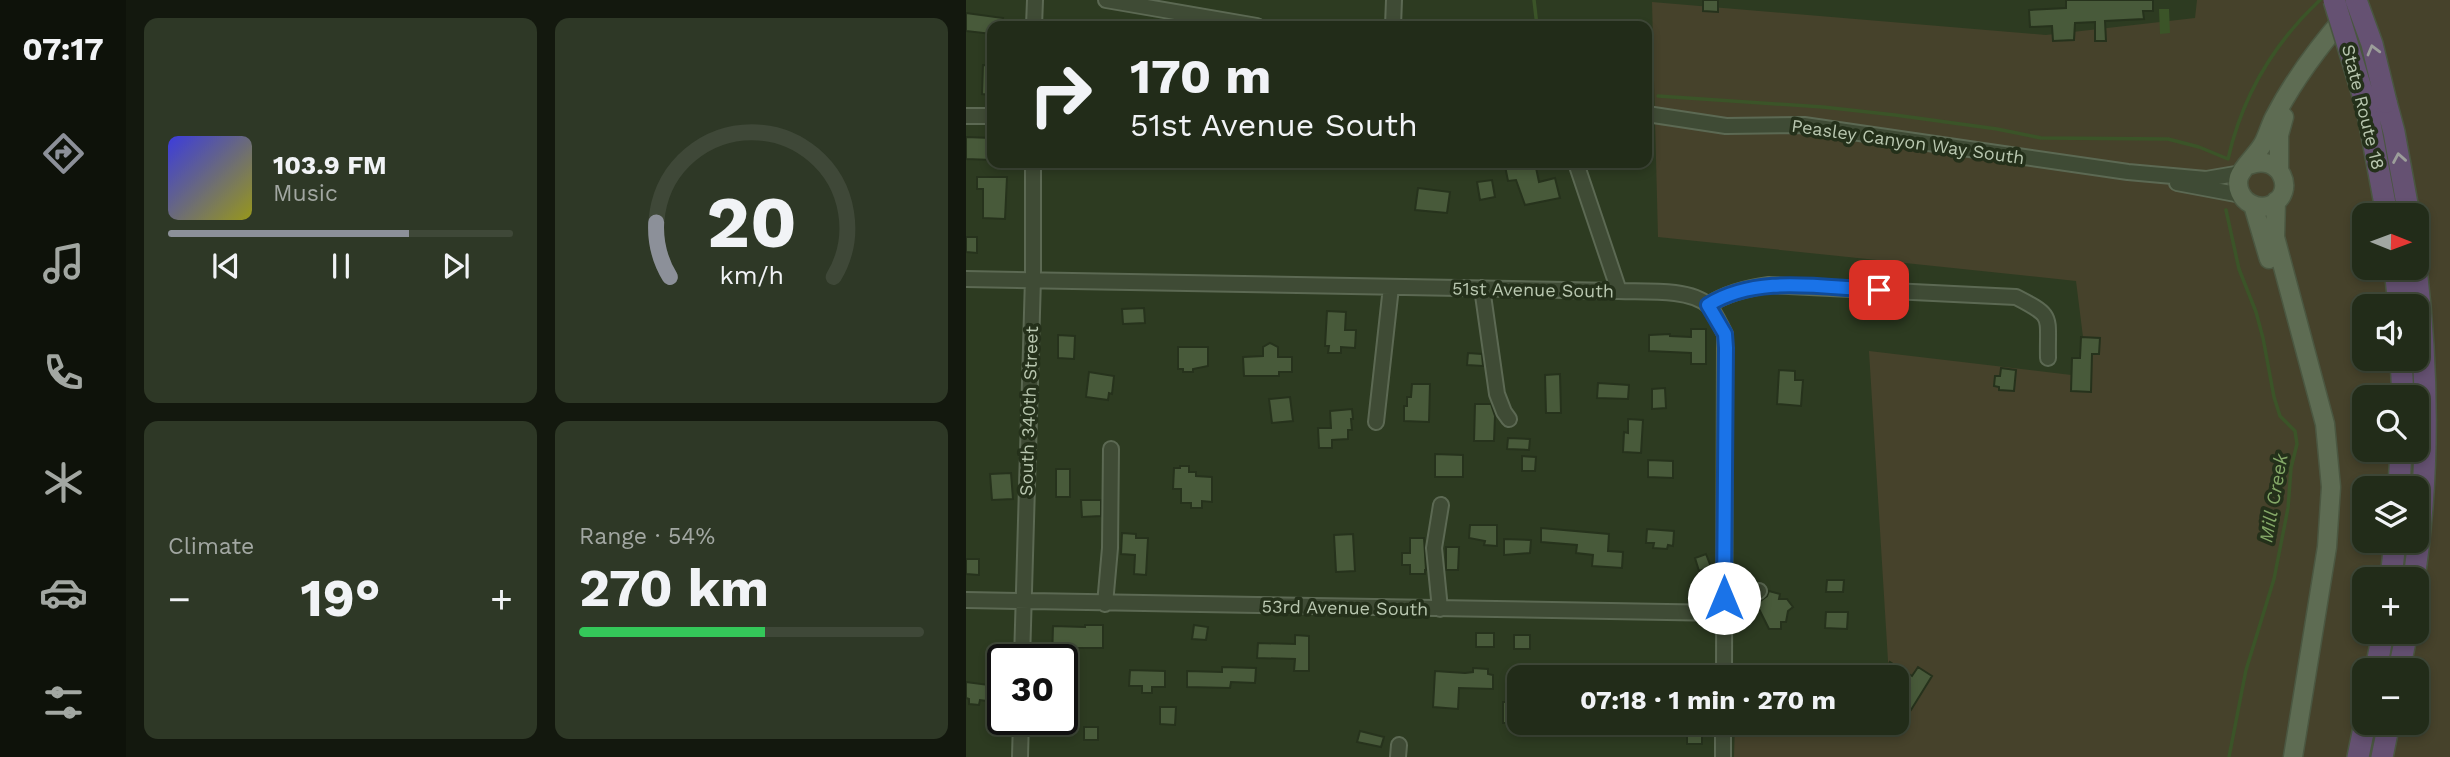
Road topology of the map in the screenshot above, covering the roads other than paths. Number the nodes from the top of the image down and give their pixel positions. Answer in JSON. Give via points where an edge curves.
{"nodes":[{"id":1,"x":1035,"y":0,"type":"edge"},
{"id":2,"x":1106,"y":0,"type":"edge"},
{"id":3,"x":1394,"y":0,"type":"edge"},
{"id":4,"x":2334,"y":0,"type":"edge"},
{"id":5,"x":2358,"y":0,"type":"edge"},
{"id":6,"x":1034,"y":21,"type":"edge"},
{"id":7,"x":1228,"y":21,"type":"edge"},
{"id":8,"x":1393,"y":21,"type":"edge"},
{"id":9,"x":2318,"y":47,"type":"junction"},
{"id":10,"x":2376,"y":105,"type":"junction"},
{"id":11,"x":1652,"y":115,"type":"edge"},
{"id":12,"x":966,"y":116,"type":"edge"},
{"id":13,"x":987,"y":116,"type":"edge"},
{"id":14,"x":1033,"y":168,"type":"edge"},
{"id":15,"x":1578,"y":168,"type":"edge"},
{"id":16,"x":2245,"y":169,"type":"junction"},
{"id":17,"x":2279,"y":169,"type":"junction"},
{"id":18,"x":2127,"y":172,"type":"junction"},
{"id":19,"x":2247,"y":200,"type":"junction"},
{"id":20,"x":2276,"y":201,"type":"junction"},
{"id":21,"x":2386,"y":203,"type":"edge"},
{"id":22,"x":2407,"y":203,"type":"edge"},
{"id":23,"x":1033,"y":278,"type":"junction"},
{"id":24,"x":966,"y":279,"type":"edge"},
{"id":25,"x":2417,"y":280,"type":"edge"},
{"id":26,"x":1391,"y":287,"type":"junction"},
{"id":27,"x":1482,"y":288,"type":"junction"},
{"id":28,"x":1619,"y":291,"type":"junction"},
{"id":29,"x":1708,"y":305,"type":"junction"},
{"id":30,"x":2298,"y":323,"type":"junction"},
{"id":31,"x":2048,"y":358,"type":"dead end"},
{"id":32,"x":1510,"y":419,"type":"dead end"},
{"id":33,"x":1376,"y":422,"type":"dead end"},
{"id":34,"x":1111,"y":449,"type":"dead end"},
{"id":35,"x":1441,"y":505,"type":"dead end"},
{"id":36,"x":2415,"y":567,"type":"edge"},
{"id":37,"x":1759,"y":591,"type":"dead end"},
{"id":38,"x":966,"y":600,"type":"edge"},
{"id":39,"x":1023,"y":603,"type":"junction"},
{"id":40,"x":1105,"y":604,"type":"junction"},
{"id":41,"x":1724,"y":605,"type":"junction"},
{"id":42,"x":1440,"y":609,"type":"junction"},
{"id":43,"x":1022,"y":644,"type":"edge"},
{"id":44,"x":1724,"y":665,"type":"edge"},
{"id":45,"x":1021,"y":735,"type":"edge"},
{"id":46,"x":1723,"y":735,"type":"edge"},
{"id":47,"x":2363,"y":735,"type":"edge"},
{"id":48,"x":2387,"y":735,"type":"edge"},
{"id":49,"x":1020,"y":757,"type":"edge"},
{"id":50,"x":1723,"y":757,"type":"edge"},
{"id":51,"x":2293,"y":757,"type":"edge"},
{"id":52,"x":2358,"y":757,"type":"edge"},
{"id":53,"x":2382,"y":757,"type":"edge"}],
"edges":[{"from":1,"to":6,"type":"street"},
{"from":2,"to":7,"type":"street"},
{"from":3,"to":8,"type":"street"},
{"from":4,"to":10,"type":"highway","name":"State Route 18","bridge":true},
{"from":5,"to":9,"type":"main road"},
{"from":10,"to":5,"type":"highway","name":"State Route 18","one_way":true,"bridge":true,"via":[[2372,44]]},
{"from":9,"to":16,"type":"main road"},
{"from":9,"to":17,"type":"main road","via":[[2283,122]]},
{"from":10,"to":21,"type":"highway","name":"State Route 18"},
{"from":22,"to":10,"type":"highway","name":"State Route 18","one_way":true,"via":[[2394,132]]},
{"from":11,"to":18,"type":"street","name":"Peasley Canyon Way South","via":[[1726,126],[1804,125]]},
{"from":12,"to":13,"type":"street"},
{"from":14,"to":23,"type":"street","name":"South 340th Street"},
{"from":15,"to":28,"type":"street"},
{"from":16,"to":17,"type":"main road","via":[[2265,161]]},
{"from":16,"to":18,"type":"street","name":"Peasley Canyon Way South","via":[[2206,179]]},
{"from":16,"to":19,"type":"main road","via":[[2238,184]]},
{"from":17,"to":20,"type":"main road","via":[[2284,189]]},
{"from":18,"to":19,"type":"street","name":"Peasley Canyon Way South"},
{"from":19,"to":20,"type":"main road","via":[[2265,207]]},
{"from":19,"to":30,"type":"main road"},
{"from":20,"to":30,"type":"main road","via":[[2275,237]]},
{"from":23,"to":24,"type":"street","name":"51st Avenue South"},
{"from":23,"to":26,"type":"street","name":"51st Avenue South"},
{"from":23,"to":39,"type":"street","name":"South 340th Street"},
{"from":25,"to":36,"type":"highway","via":[[2424,440]]},
{"from":26,"to":27,"type":"street","name":"51st Avenue South"},
{"from":26,"to":33,"type":"street"},
{"from":27,"to":28,"type":"street","name":"51st Avenue South"},
{"from":27,"to":32,"type":"street","via":[[1497,394]]},
{"from":28,"to":29,"type":"street","name":"51st Avenue South","via":[[1682,295]]},
{"from":29,"to":31,"type":"street","via":[[1723,296],[1769,285],[2016,297],[2045,314]]},
{"from":29,"to":41,"type":"street","via":[[1725,334],[1726,348]]},
{"from":30,"to":51,"type":"main road","via":[[2325,424],[2331,487],[2327,547]]},
{"from":34,"to":40,"type":"street"},
{"from":35,"to":42,"type":"street","via":[[1434,548]]},
{"from":37,"to":41,"type":"street","name":"53rd Avenue South"},
{"from":38,"to":39,"type":"street","name":"53rd Avenue South"},
{"from":39,"to":40,"type":"street","name":"53rd Avenue South"},
{"from":39,"to":43,"type":"street","name":"South 340th Street"},
{"from":40,"to":42,"type":"street","name":"53rd Avenue South"},
{"from":41,"to":42,"type":"street","name":"53rd Avenue South"},
{"from":41,"to":44,"type":"street"},
{"from":45,"to":49,"type":"street"},
{"from":46,"to":50,"type":"street"},
{"from":47,"to":52,"type":"highway"},
{"from":48,"to":53,"type":"highway"}]}
